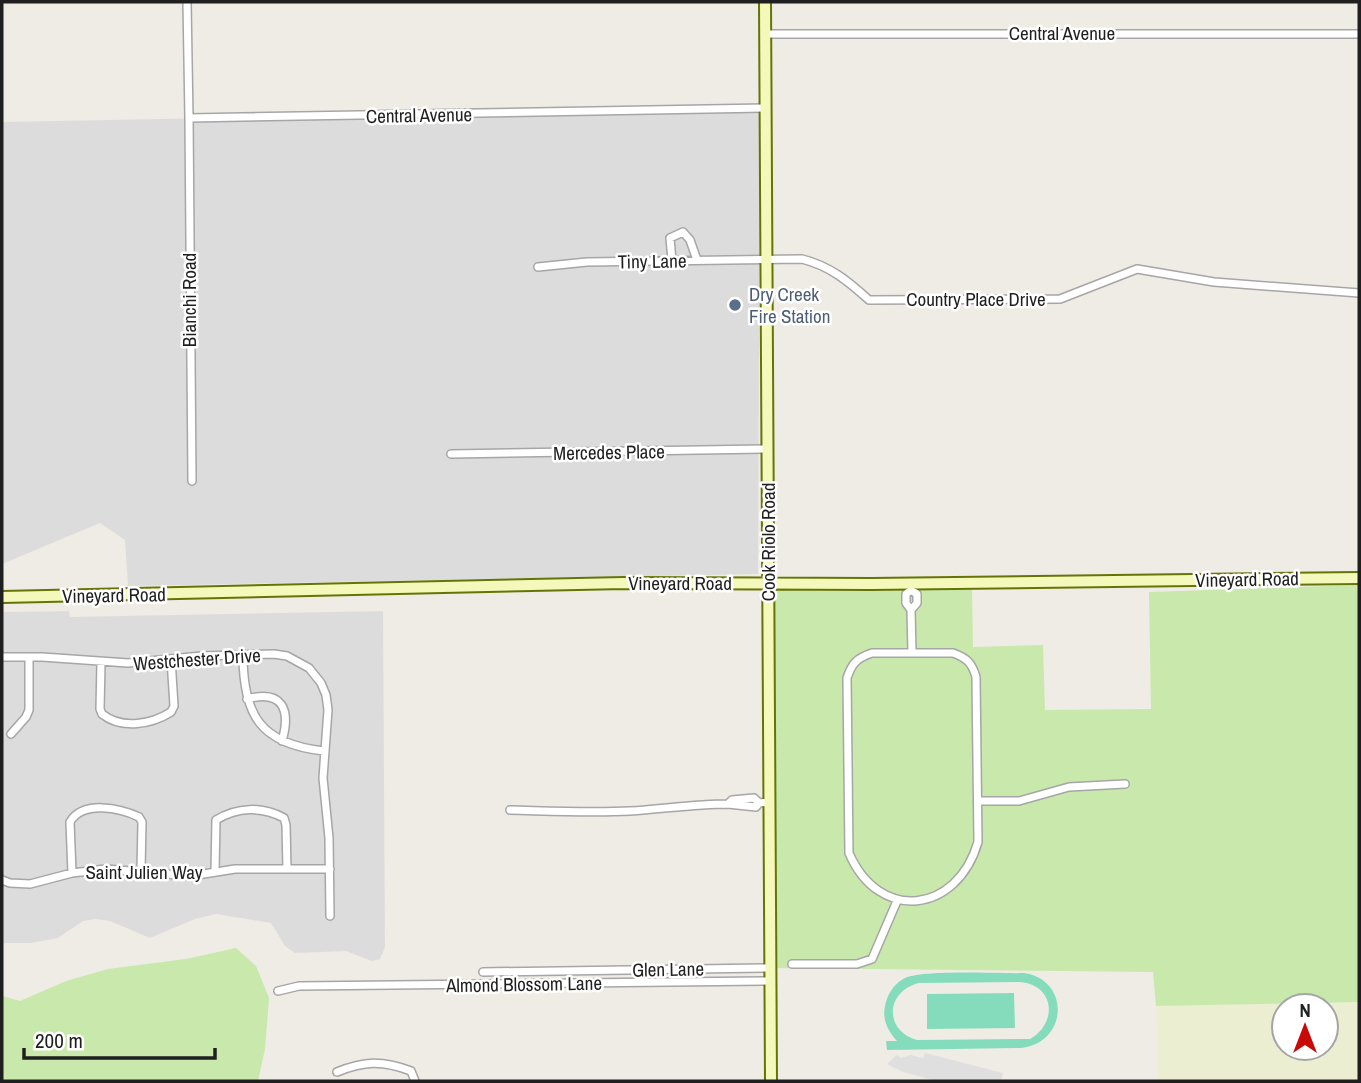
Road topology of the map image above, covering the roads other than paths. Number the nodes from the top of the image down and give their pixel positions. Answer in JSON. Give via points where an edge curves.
{"nodes":[{"id":1,"x":187,"y":2,"type":"edge"},
{"id":2,"x":765,"y":2,"type":"edge"},
{"id":3,"x":765,"y":34,"type":"junction"},
{"id":4,"x":1359,"y":34,"type":"edge"},
{"id":5,"x":766,"y":108,"type":"junction"},
{"id":6,"x":189,"y":118,"type":"junction"},
{"id":7,"x":697,"y":260,"type":"junction"},
{"id":8,"x":766,"y":260,"type":"junction"},
{"id":9,"x":672,"y":261,"type":"junction"},
{"id":10,"x":538,"y":267,"type":"dead end"},
{"id":11,"x":1359,"y":293,"type":"edge"},
{"id":12,"x":768,"y":449,"type":"junction"},
{"id":13,"x":451,"y":454,"type":"dead end"},
{"id":14,"x":192,"y":481,"type":"dead end"},
{"id":15,"x":1359,"y":578,"type":"edge"},
{"id":16,"x":768,"y":583,"type":"junction"},
{"id":17,"x":911,"y":587,"type":"junction"},
{"id":18,"x":2,"y":597,"type":"edge"},
{"id":19,"x":912,"y":653,"type":"junction"},
{"id":20,"x":243,"y":654,"type":"junction"},
{"id":21,"x":2,"y":657,"type":"edge"},
{"id":22,"x":29,"y":657,"type":"junction"},
{"id":23,"x":171,"y":659,"type":"junction"},
{"id":24,"x":101,"y":663,"type":"junction"},
{"id":25,"x":247,"y":699,"type":"junction"},
{"id":26,"x":11,"y":734,"type":"dead end"},
{"id":27,"x":282,"y":741,"type":"junction"},
{"id":28,"x":324,"y":751,"type":"junction"},
{"id":29,"x":1125,"y":784,"type":"dead end"},
{"id":30,"x":978,"y":801,"type":"junction"},
{"id":31,"x":764,"y":802,"type":"junction"},
{"id":32,"x":510,"y":810,"type":"dead end"},
{"id":33,"x":287,"y":869,"type":"junction"},
{"id":34,"x":330,"y":869,"type":"junction"},
{"id":35,"x":141,"y":870,"type":"junction"},
{"id":36,"x":215,"y":871,"type":"junction"},
{"id":37,"x":72,"y":873,"type":"junction"},
{"id":38,"x":2,"y":880,"type":"edge"},
{"id":39,"x":897,"y":901,"type":"junction"},
{"id":40,"x":330,"y":916,"type":"dead end"},
{"id":41,"x":792,"y":964,"type":"dead end"},
{"id":42,"x":770,"y":968,"type":"junction"},
{"id":43,"x":483,"y":972,"type":"dead end"},
{"id":44,"x":770,"y":981,"type":"junction"},
{"id":45,"x":278,"y":991,"type":"dead end"},
{"id":46,"x":337,"y":1072,"type":"dead end"},
{"id":47,"x":415,"y":1081,"type":"edge"},
{"id":48,"x":771,"y":1081,"type":"edge"}],
"edges":[{"from":1,"to":6,"type":"street"},
{"from":2,"to":3,"type":"street","name":"Cook Riolo Road"},
{"from":3,"to":4,"type":"street","name":"Central Avenue"},
{"from":3,"to":5,"type":"street","name":"Cook Riolo Road"},
{"from":5,"to":6,"type":"street","name":"Central Avenue"},
{"from":5,"to":8,"type":"street","name":"Cook Riolo Road"},
{"from":6,"to":14,"type":"street","name":"Bianchi Road"},
{"from":7,"to":8,"type":"street","name":"Tiny Lane"},
{"from":7,"to":9,"type":"street","name":"Tiny Lane"},
{"from":7,"to":9,"type":"street","via":[[683,232],[670,238]]},
{"from":8,"to":11,"type":"street","name":"Country Place Drive","via":[[802,259],[820,264],[869,300],[1060,299],[1138,269],[1214,282]]},
{"from":8,"to":12,"type":"street","name":"Cook Riolo Road"},
{"from":9,"to":10,"type":"street","name":"Tiny Lane"},
{"from":12,"to":13,"type":"street","name":"Mercedes Place"},
{"from":12,"to":16,"type":"street","name":"Cook Riolo Road"},
{"from":15,"to":17,"type":"street","name":"Vineyard Road"},
{"from":16,"to":17,"type":"street","name":"Vineyard Road"},
{"from":16,"to":18,"type":"street","name":"Vineyard Road"},
{"from":16,"to":31,"type":"street","name":"Cook Riolo Road"},
{"from":17,"to":19,"type":"street","via":[[917,594],[911,610]]},
{"from":19,"to":30,"type":"street","via":[[953,653],[973,666]]},
{"from":19,"to":39,"type":"street","via":[[858,657],[847,678],[849,853],[869,885]]},
{"from":20,"to":23,"type":"street","name":"Westchester Drive"},
{"from":20,"to":25,"type":"street"},
{"from":20,"to":28,"type":"street","name":"Westchester Drive","via":[[288,656],[316,675],[328,710]]},
{"from":21,"to":22,"type":"street","name":"Westchester Drive"},
{"from":22,"to":24,"type":"street","name":"Westchester Drive"},
{"from":22,"to":26,"type":"street","via":[[29,710]]},
{"from":23,"to":24,"type":"street","name":"Westchester Drive"},
{"from":23,"to":24,"type":"street","via":[[172,712],[134,724],[102,714]]},
{"from":25,"to":27,"type":"street","via":[[260,723]]},
{"from":25,"to":27,"type":"street","via":[[270,696],[283,706]]},
{"from":27,"to":28,"type":"street"},
{"from":28,"to":34,"type":"street","name":"Westchester Drive"},
{"from":29,"to":30,"type":"street","via":[[1069,787],[1019,801]]},
{"from":30,"to":39,"type":"street","via":[[978,842],[972,862],[958,881],[943,894]]},
{"from":31,"to":32,"type":"street","via":[[754,798],[743,803],[732,800],[634,811]]},
{"from":31,"to":42,"type":"street","name":"Cook Riolo Road"},
{"from":33,"to":34,"type":"street","name":"Saint Julien Way"},
{"from":33,"to":36,"type":"street","name":"Saint Julien Way"},
{"from":33,"to":36,"type":"street","via":[[284,818],[267,811],[244,810],[216,820]]},
{"from":34,"to":40,"type":"street","name":"Westchester Drive"},
{"from":35,"to":36,"type":"street","name":"Saint Julien Way","via":[[191,876]]},
{"from":35,"to":37,"type":"street","name":"Saint Julien Way"},
{"from":35,"to":37,"type":"street","via":[[142,822],[116,808],[104,808],[78,814],[69,822]]},
{"from":37,"to":38,"type":"street","name":"Saint Julien Way","via":[[30,884]]},
{"from":39,"to":41,"type":"street","via":[[873,959],[857,964]]},
{"from":42,"to":43,"type":"street","name":"Glen Lane"},
{"from":42,"to":44,"type":"street","name":"Cook Riolo Road"},
{"from":44,"to":45,"type":"street","name":"Almond Blossom Lane","via":[[299,986]]},
{"from":44,"to":48,"type":"street","name":"Cook Riolo Road"},
{"from":46,"to":47,"type":"street","via":[[359,1063],[379,1063],[411,1071]]}]}
